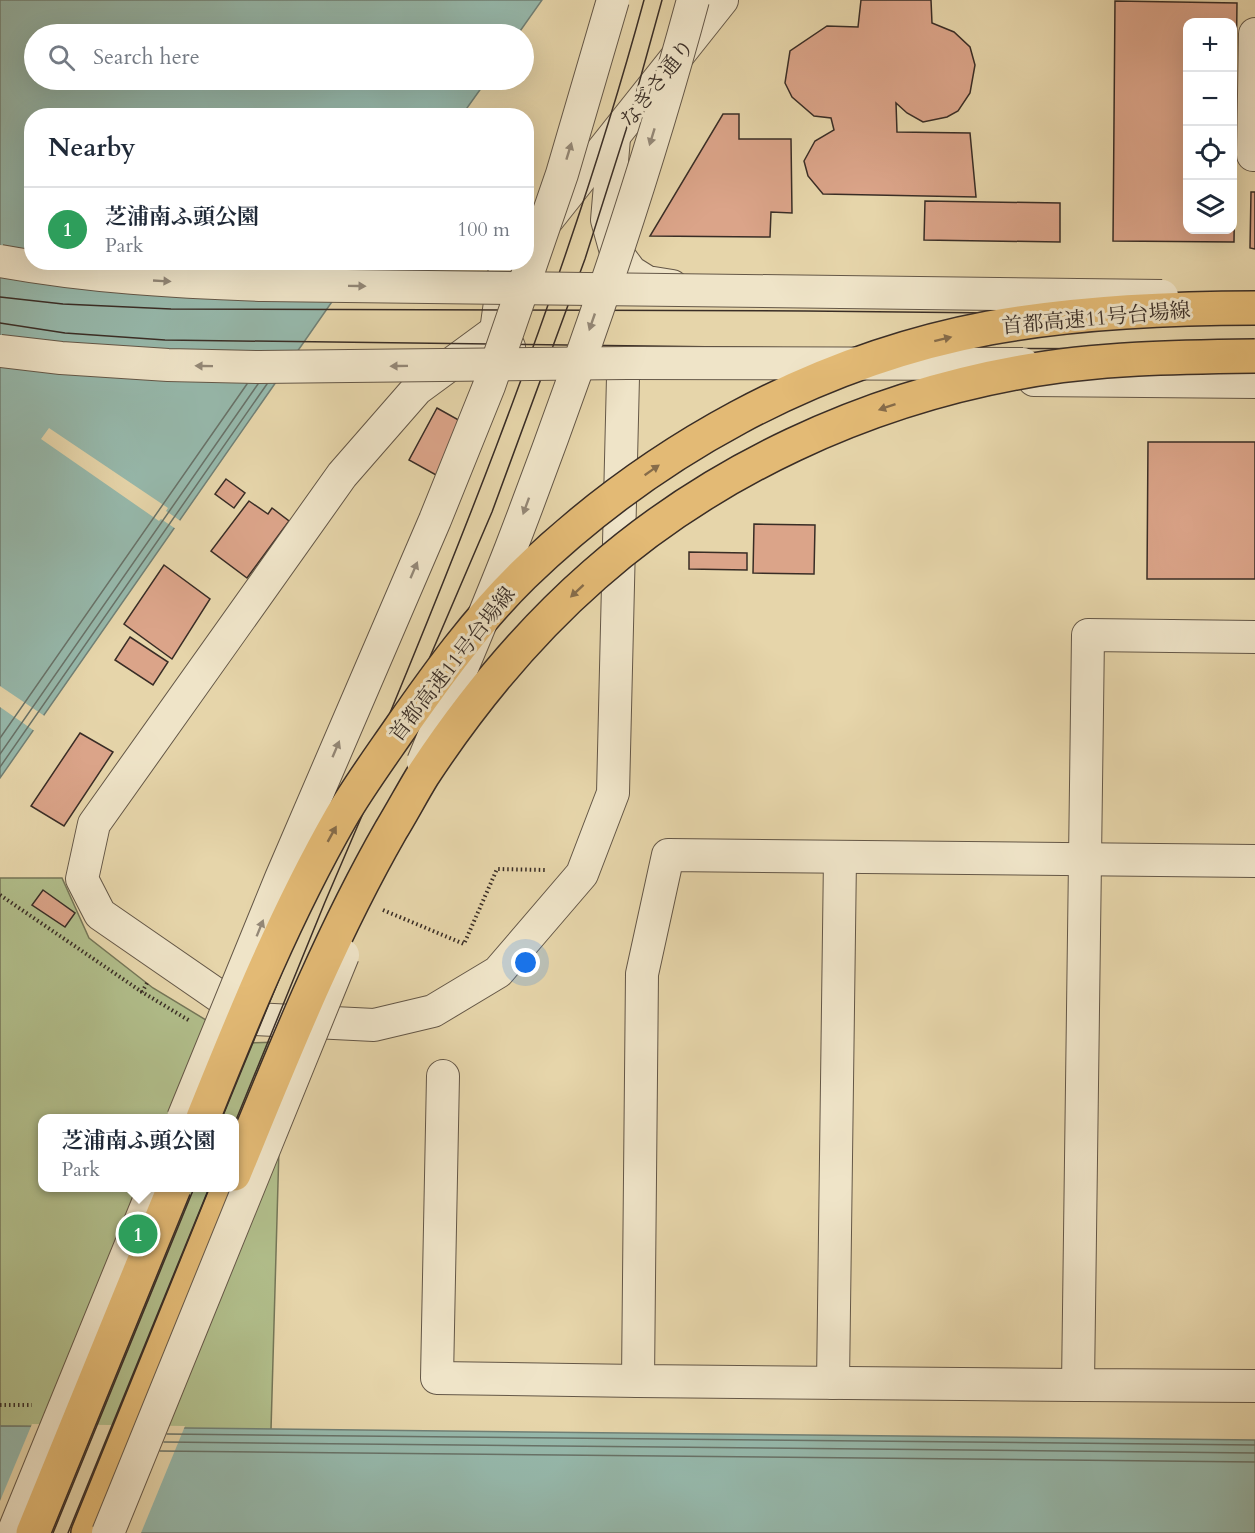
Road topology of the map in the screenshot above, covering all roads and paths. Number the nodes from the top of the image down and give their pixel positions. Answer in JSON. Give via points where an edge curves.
{"nodes":[{"id":1,"x":613,"y":0,"type":"edge"},
{"id":2,"x":693,"y":0,"type":"edge"},
{"id":3,"x":722,"y":0,"type":"edge"},
{"id":4,"x":1255,"y":34,"type":"edge"},
{"id":5,"x":614,"y":138,"type":"junction"},
{"id":6,"x":1255,"y":156,"type":"edge"},
{"id":7,"x":534,"y":236,"type":"edge"},
{"id":8,"x":534,"y":255,"type":"edge"},
{"id":9,"x":0,"y":261,"type":"edge"},
{"id":10,"x":24,"y":265,"type":"edge"},
{"id":11,"x":50,"y":270,"type":"edge"},
{"id":12,"x":506,"y":270,"type":"edge"},
{"id":13,"x":529,"y":270,"type":"edge"},
{"id":14,"x":1255,"y":296,"type":"edge"},
{"id":15,"x":1255,"y":308,"type":"edge"},
{"id":16,"x":496,"y":331,"type":"junction"},
{"id":17,"x":0,"y":351,"type":"edge"},
{"id":18,"x":1255,"y":356,"type":"edge"},
{"id":19,"x":1255,"y":365,"type":"edge"},
{"id":20,"x":623,"y":377,"type":"junction"},
{"id":21,"x":1255,"y":382,"type":"edge"},
{"id":22,"x":1255,"y":637,"type":"edge"},
{"id":23,"x":840,"y":857,"type":"junction"},
{"id":24,"x":1085,"y":860,"type":"junction"},
{"id":25,"x":1255,"y":861,"type":"edge"},
{"id":26,"x":545,"y":870,"type":"dead end"},
{"id":27,"x":0,"y":895,"type":"edge"},
{"id":28,"x":364,"y":907,"type":"junction"},
{"id":29,"x":152,"y":975,"type":"dead end"},
{"id":30,"x":142,"y":992,"type":"junction"},
{"id":31,"x":191,"y":1022,"type":"dead end"},
{"id":32,"x":443,"y":1076,"type":"dead end"},
{"id":33,"x":185,"y":1114,"type":"edge"},
{"id":34,"x":205,"y":1114,"type":"edge"},
{"id":35,"x":239,"y":1162,"type":"edge"},
{"id":36,"x":152,"y":1192,"type":"edge"},
{"id":37,"x":172,"y":1192,"type":"edge"},
{"id":38,"x":226,"y":1192,"type":"edge"},
{"id":39,"x":638,"y":1381,"type":"junction"},
{"id":40,"x":833,"y":1383,"type":"junction"},
{"id":41,"x":1078,"y":1385,"type":"junction"},
{"id":42,"x":1255,"y":1386,"type":"edge"},
{"id":43,"x":13,"y":1533,"type":"edge"},
{"id":44,"x":33,"y":1533,"type":"edge"},
{"id":45,"x":88,"y":1533,"type":"edge"},
{"id":46,"x":108,"y":1533,"type":"edge"}],
"edges":[{"from":8,"to":1,"type":"street","one_way":true,"bridge":true},
{"from":2,"to":46,"type":"street","one_way":true,"bridge":true,"via":[[609,273],[510,549]]},
{"from":3,"to":5,"type":"street","name":"なぎさ通り"},
{"from":4,"to":6,"type":"street"},
{"from":5,"to":7,"type":"street","name":"なぎさ通り"},
{"from":5,"to":14,"type":"street","via":[[607,220],[616,252],[631,272],[647,282],[742,289]]},
{"from":9,"to":10,"type":"street","one_way":true,"bridge":true},
{"from":11,"to":14,"type":"street","one_way":true,"bridge":true,"via":[[121,278],[264,285]]},
{"from":12,"to":16,"type":"street"},
{"from":33,"to":13,"type":"street","one_way":true,"bridge":true,"via":[[281,878],[435,520],[489,386]]},
{"from":34,"to":15,"type":"highway","name":"首都高速11号台場線","one_way":true,"bridge":true,"via":[[304,885],[372,769],[480,621],[522,576],[617,495],[676,454],[788,391],[838,370],[928,343],[1050,318]]},
{"from":16,"to":20,"type":"street","via":[[533,376]]},
{"from":16,"to":20,"type":"street","via":[[417,389],[342,475],[94,824],[82,879],[100,914],[252,1019],[374,1025],[433,1011],[498,972],[582,874],[613,793]]},
{"from":19,"to":17,"type":"street","one_way":true,"bridge":true,"via":[[627,363],[259,367],[168,365]]},
{"from":18,"to":28,"type":"highway","name":"首都高速11号台場線","one_way":true,"bridge":true,"via":[[1105,361],[1019,372],[966,384],[908,400],[815,435],[726,480],[638,539],[594,575],[512,659],[422,777]]},
{"from":20,"to":21,"type":"street"},
{"from":22,"to":24,"type":"street","via":[[1088,635]]},
{"from":23,"to":24,"type":"street"},
{"from":23,"to":39,"type":"street","via":[[668,855],[642,974]]},
{"from":23,"to":40,"type":"street"},
{"from":24,"to":25,"type":"street"},
{"from":24,"to":41,"type":"street"},
{"from":26,"to":28,"type":"path","via":[[497,869],[464,944]]},
{"from":27,"to":30,"type":"path"},
{"from":28,"to":35,"type":"highway","name":"首都高速11号台場線","bridge":true,"via":[[315,979]]},
{"from":29,"to":30,"type":"path"},
{"from":30,"to":31,"type":"path"},
{"from":32,"to":39,"type":"street","via":[[436,1378]]},
{"from":36,"to":43,"type":"street","bridge":true},
{"from":37,"to":44,"type":"highway","bridge":true},
{"from":38,"to":45,"type":"highway"},
{"from":39,"to":40,"type":"street"},
{"from":40,"to":41,"type":"street"},
{"from":41,"to":42,"type":"street"}]}
